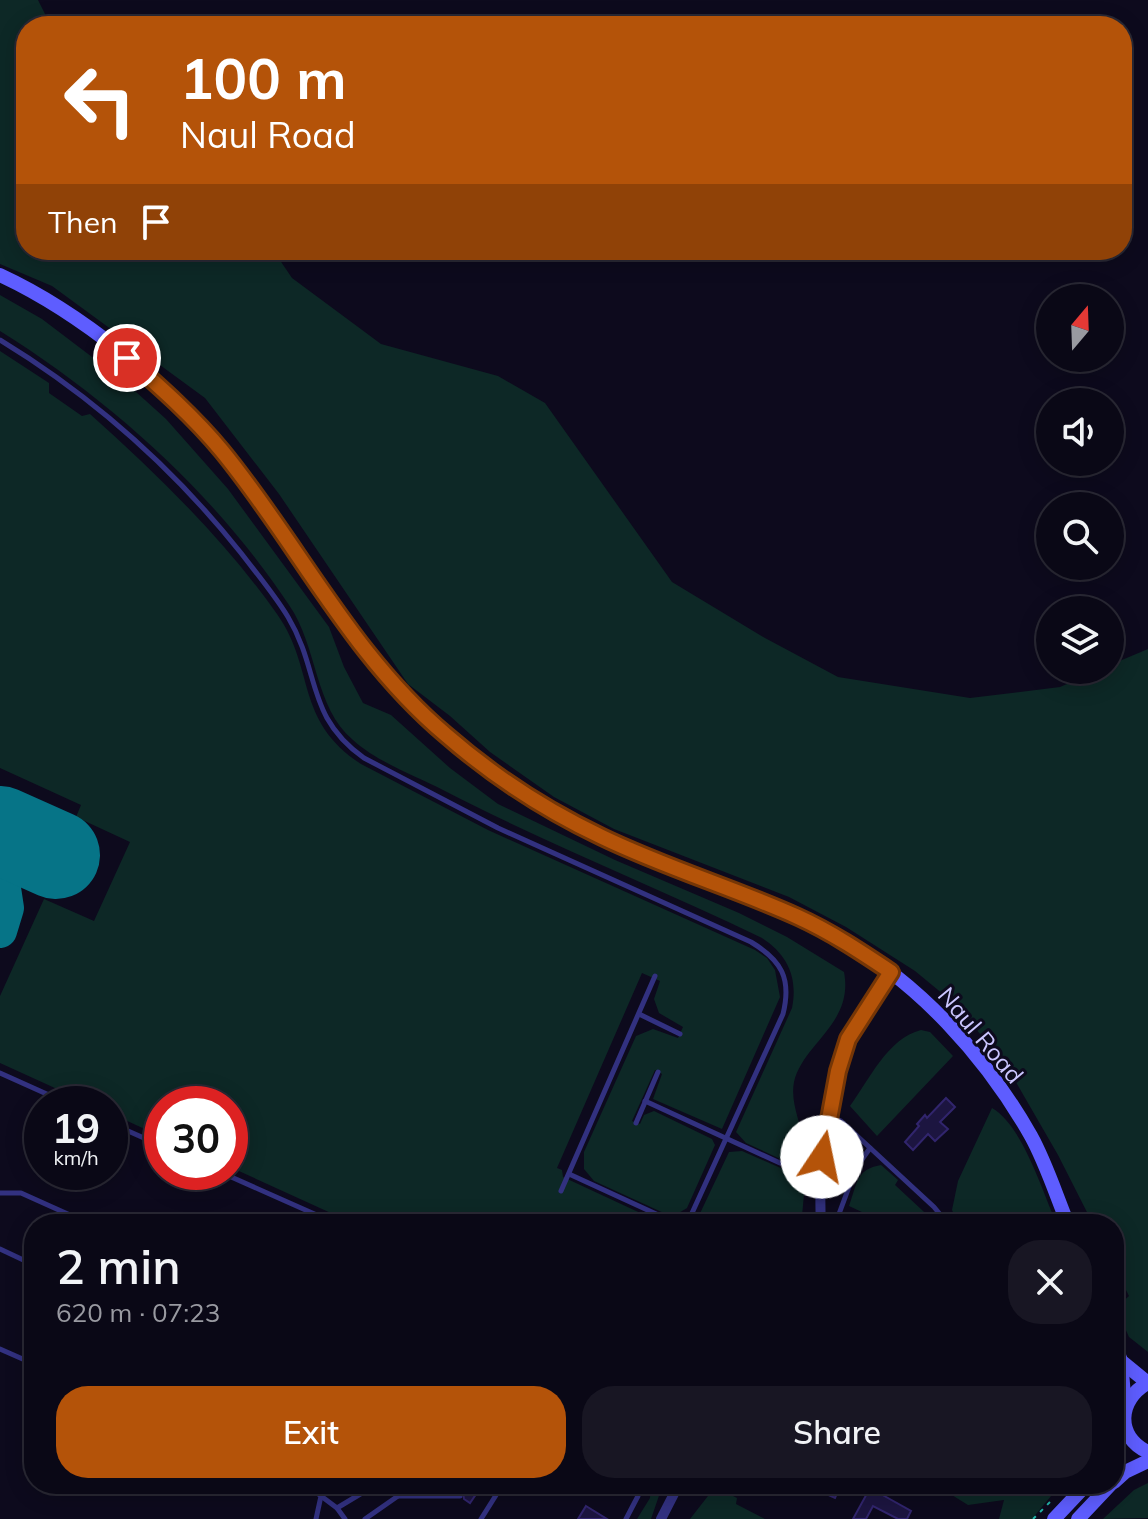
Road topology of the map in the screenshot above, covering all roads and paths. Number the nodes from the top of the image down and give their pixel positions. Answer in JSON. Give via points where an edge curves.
{"nodes":[{"id":1,"x":0,"y":275,"type":"edge"},
{"id":2,"x":0,"y":340,"type":"edge"},
{"id":3,"x":891,"y":972,"type":"junction"},
{"id":4,"x":655,"y":976,"type":"dead end"},
{"id":5,"x":639,"y":1014,"type":"junction"},
{"id":6,"x":680,"y":1034,"type":"dead end"},
{"id":7,"x":658,"y":1072,"type":"dead end"},
{"id":8,"x":0,"y":1073,"type":"edge"},
{"id":9,"x":29,"y":1086,"type":"edge"},
{"id":10,"x":645,"y":1101,"type":"junction"},
{"id":11,"x":830,"y":1116,"type":"junction"},
{"id":12,"x":636,"y":1123,"type":"dead end"},
{"id":13,"x":726,"y":1138,"type":"junction"},
{"id":14,"x":870,"y":1148,"type":"junction"},
{"id":15,"x":780,"y":1163,"type":"dead end"},
{"id":16,"x":569,"y":1174,"type":"junction"},
{"id":17,"x":248,"y":1184,"type":"edge"},
{"id":18,"x":561,"y":1191,"type":"dead end"},
{"id":19,"x":0,"y":1193,"type":"edge"},
{"id":20,"x":68,"y":1214,"type":"edge"},
{"id":21,"x":314,"y":1214,"type":"edge"},
{"id":22,"x":656,"y":1214,"type":"edge"},
{"id":23,"x":692,"y":1214,"type":"edge"},
{"id":24,"x":820,"y":1214,"type":"edge"},
{"id":25,"x":839,"y":1214,"type":"edge"},
{"id":26,"x":940,"y":1214,"type":"edge"},
{"id":27,"x":1064,"y":1214,"type":"edge"},
{"id":28,"x":0,"y":1249,"type":"edge"},
{"id":29,"x":24,"y":1260,"type":"edge"},
{"id":30,"x":0,"y":1349,"type":"edge"},
{"id":31,"x":24,"y":1360,"type":"edge"},
{"id":32,"x":1124,"y":1363,"type":"edge"},
{"id":33,"x":1148,"y":1383,"type":"edge"},
{"id":34,"x":1124,"y":1400,"type":"edge"},
{"id":35,"x":1125,"y":1413,"type":"junction"},
{"id":36,"x":1148,"y":1452,"type":"edge"},
{"id":37,"x":1148,"y":1461,"type":"edge"},
{"id":38,"x":1124,"y":1473,"type":"edge"},
{"id":39,"x":318,"y":1494,"type":"edge"},
{"id":40,"x":360,"y":1494,"type":"edge"},
{"id":41,"x":497,"y":1494,"type":"edge"},
{"id":42,"x":637,"y":1494,"type":"edge"},
{"id":43,"x":674,"y":1494,"type":"edge"},
{"id":44,"x":1058,"y":1494,"type":"edge"},
{"id":45,"x":1078,"y":1494,"type":"edge"},
{"id":46,"x":1102,"y":1494,"type":"edge"},
{"id":47,"x":321,"y":1496,"type":"junction"},
{"id":48,"x":398,"y":1496,"type":"joint"},
{"id":49,"x":460,"y":1496,"type":"dead end"},
{"id":50,"x":337,"y":1508,"type":"junction"},
{"id":51,"x":316,"y":1519,"type":"edge"},
{"id":52,"x":345,"y":1519,"type":"edge"},
{"id":53,"x":365,"y":1519,"type":"edge"},
{"id":54,"x":481,"y":1519,"type":"edge"},
{"id":55,"x":626,"y":1519,"type":"edge"},
{"id":56,"x":661,"y":1519,"type":"edge"},
{"id":57,"x":1033,"y":1519,"type":"edge"},
{"id":58,"x":1054,"y":1519,"type":"edge"},
{"id":59,"x":1078,"y":1519,"type":"edge"}],
"edges":[{"from":1,"to":3,"type":"street","name":"Naul Road","via":[[95,334],[196,422],[238,471],[378,667],[446,735],[489,769],[600,836],[799,917]]},
{"from":2,"to":13,"type":"lane","via":[[117,425],[223,531],[288,617],[321,709],[345,745],[498,828],[751,942],[779,964],[787,997],[783,1014]]},
{"from":3,"to":11,"type":"street","via":[[848,1039]]},
{"from":3,"to":27,"type":"street","name":"Naul Road","via":[[940,1014],[1010,1102],[1033,1139]]},
{"from":4,"to":5,"type":"lane"},
{"from":5,"to":6,"type":"lane"},
{"from":5,"to":16,"type":"lane"},
{"from":7,"to":10,"type":"lane"},
{"from":8,"to":9,"type":"lane"},
{"from":10,"to":12,"type":"lane"},
{"from":10,"to":13,"type":"lane"},
{"from":11,"to":14,"type":"lane"},
{"from":11,"to":24,"type":"street"},
{"from":13,"to":15,"type":"lane"},
{"from":13,"to":23,"type":"lane"},
{"from":14,"to":25,"type":"lane","via":[[856,1168]]},
{"from":14,"to":26,"type":"lane"},
{"from":16,"to":18,"type":"lane"},
{"from":16,"to":22,"type":"lane"},
{"from":17,"to":21,"type":"lane"},
{"from":19,"to":20,"type":"lane","via":[[21,1193]]},
{"from":28,"to":29,"type":"lane"},
{"from":30,"to":31,"type":"lane"},
{"from":32,"to":33,"type":"street"},
{"from":33,"to":35,"type":"street","via":[[1137,1389]]},
{"from":34,"to":35,"type":"street"},
{"from":35,"to":36,"type":"street","via":[[1129,1437]]},
{"from":37,"to":38,"type":"street"},
{"from":39,"to":47,"type":"lane"},
{"from":40,"to":50,"type":"lane"},
{"from":41,"to":54,"type":"lane"},
{"from":42,"to":55,"type":"lane"},
{"from":43,"to":56,"type":"street"},
{"from":44,"to":57,"type":"path"},
{"from":45,"to":58,"type":"street"},
{"from":46,"to":59,"type":"street"},
{"from":47,"to":50,"type":"lane"},
{"from":47,"to":51,"type":"lane"},
{"from":48,"to":49,"type":"lane"},
{"from":48,"to":53,"type":"lane"},
{"from":50,"to":52,"type":"lane"}]}
